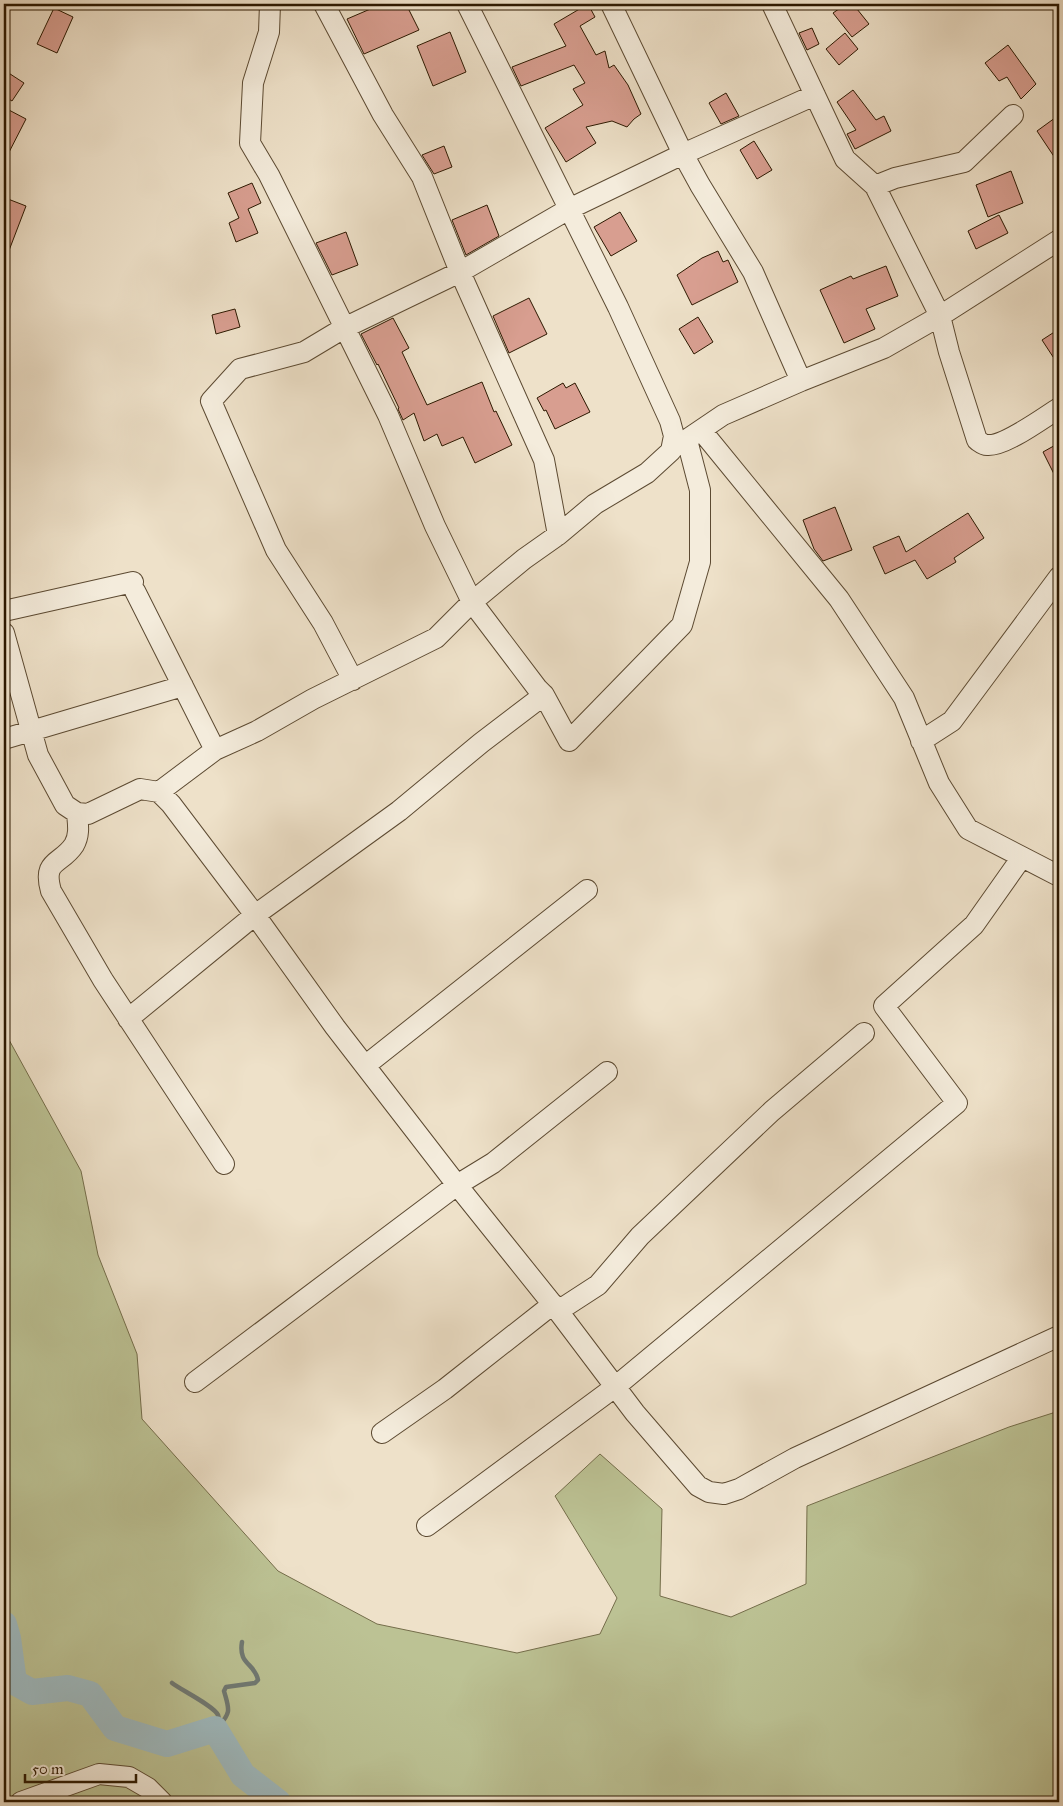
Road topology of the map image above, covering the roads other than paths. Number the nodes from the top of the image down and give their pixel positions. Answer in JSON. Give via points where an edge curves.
{"nodes":[{"id":1,"x":270,"y":4,"type":"edge"},
{"id":2,"x":324,"y":4,"type":"edge"},
{"id":3,"x":466,"y":4,"type":"edge"},
{"id":4,"x":611,"y":4,"type":"edge"},
{"id":5,"x":772,"y":4,"type":"edge"},
{"id":6,"x":815,"y":95,"type":"junction"},
{"id":7,"x":1013,"y":115,"type":"dead end"},
{"id":8,"x":682,"y":154,"type":"junction"},
{"id":9,"x":875,"y":186,"type":"junction"},
{"id":10,"x":570,"y":209,"type":"junction"},
{"id":11,"x":1059,"y":240,"type":"edge"},
{"id":12,"x":460,"y":272,"type":"junction"},
{"id":13,"x":940,"y":316,"type":"junction"},
{"id":14,"x":344,"y":328,"type":"junction"},
{"id":15,"x":801,"y":381,"type":"junction"},
{"id":16,"x":1059,"y":408,"type":"edge"},
{"id":17,"x":686,"y":440,"type":"junction"},
{"id":18,"x":558,"y":535,"type":"junction"},
{"id":19,"x":1059,"y":577,"type":"edge"},
{"id":20,"x":472,"y":602,"type":"junction"},
{"id":21,"x":4,"y":611,"type":"edge"},
{"id":22,"x":4,"y":633,"type":"edge"},
{"id":23,"x":353,"y":680,"type":"junction"},
{"id":24,"x":183,"y":686,"type":"junction"},
{"id":25,"x":544,"y":695,"type":"junction"},
{"id":26,"x":32,"y":731,"type":"junction"},
{"id":27,"x":4,"y":739,"type":"edge"},
{"id":28,"x":921,"y":740,"type":"junction"},
{"id":29,"x":215,"y":750,"type":"junction"},
{"id":30,"x":159,"y":792,"type":"junction"},
{"id":31,"x":77,"y":813,"type":"junction"},
{"id":32,"x":1022,"y":857,"type":"junction"},
{"id":33,"x":1059,"y":876,"type":"edge"},
{"id":34,"x":587,"y":890,"type":"dead end"},
{"id":35,"x":255,"y":915,"type":"junction"},
{"id":36,"x":128,"y":1019,"type":"junction"},
{"id":37,"x":864,"y":1033,"type":"dead end"},
{"id":38,"x":366,"y":1065,"type":"junction"},
{"id":39,"x":607,"y":1072,"type":"dead end"},
{"id":40,"x":224,"y":1164,"type":"dead end"},
{"id":41,"x":457,"y":1186,"type":"junction"},
{"id":42,"x":556,"y":1308,"type":"junction"},
{"id":43,"x":1059,"y":1336,"type":"edge"},
{"id":44,"x":195,"y":1382,"type":"dead end"},
{"id":45,"x":615,"y":1387,"type":"junction"},
{"id":46,"x":382,"y":1433,"type":"dead end"},
{"id":47,"x":427,"y":1526,"type":"dead end"},
{"id":48,"x":20,"y":1802,"type":"edge"},
{"id":49,"x":162,"y":1802,"type":"edge"}],
"edges":[{"from":1,"to":14,"type":"street","via":[[269,32],[252,82],[250,143]]},
{"from":2,"to":12,"type":"street","via":[[383,115],[422,176]]},
{"from":3,"to":10,"type":"street"},
{"from":4,"to":8,"type":"street"},
{"from":5,"to":6,"type":"street"},
{"from":6,"to":8,"type":"street"},
{"from":6,"to":9,"type":"street","via":[[845,159]]},
{"from":7,"to":9,"type":"street","via":[[964,162],[895,178]]},
{"from":8,"to":10,"type":"street"},
{"from":8,"to":15,"type":"street","via":[[753,272]]},
{"from":9,"to":13,"type":"street"},
{"from":10,"to":12,"type":"street"},
{"from":10,"to":17,"type":"street","via":[[618,307],[674,436]]},
{"from":11,"to":13,"type":"street"},
{"from":12,"to":14,"type":"street"},
{"from":12,"to":18,"type":"street","via":[[544,460]]},
{"from":13,"to":15,"type":"street","via":[[884,348]]},
{"from":13,"to":16,"type":"street","via":[[976,440],[985,445],[996,445]]},
{"from":14,"to":20,"type":"street","via":[[388,416]]},
{"from":14,"to":23,"type":"street","via":[[304,352],[240,369],[211,401],[276,550],[323,623]]},
{"from":15,"to":17,"type":"street","via":[[723,415]]},
{"from":17,"to":18,"type":"street","via":[[647,473],[595,504]]},
{"from":17,"to":25,"type":"street","via":[[700,490],[700,562],[682,625],[569,741]]},
{"from":17,"to":28,"type":"street","via":[[839,599],[904,698]]},
{"from":18,"to":20,"type":"street"},
{"from":19,"to":28,"type":"street","via":[[952,721]]},
{"from":20,"to":23,"type":"street","via":[[436,638]]},
{"from":20,"to":25,"type":"street"},
{"from":21,"to":24,"type":"street","via":[[134,587]]},
{"from":22,"to":26,"type":"street"},
{"from":23,"to":29,"type":"street"},
{"from":24,"to":26,"type":"street"},
{"from":24,"to":29,"type":"street"},
{"from":25,"to":35,"type":"street","via":[[399,811]]},
{"from":26,"to":27,"type":"street"},
{"from":26,"to":31,"type":"street","via":[[38,756],[65,805]]},
{"from":28,"to":32,"type":"street","via":[[939,783],[968,830]]},
{"from":29,"to":30,"type":"street"},
{"from":30,"to":31,"type":"street","via":[[140,789],[88,814]]},
{"from":30,"to":35,"type":"street"},
{"from":31,"to":36,"type":"street","via":[[78,832],[73,846],[52,866],[48,878],[51,891]]},
{"from":32,"to":33,"type":"street"},
{"from":32,"to":45,"type":"street","via":[[974,925],[884,1006],[957,1103]]},
{"from":34,"to":38,"type":"street"},
{"from":35,"to":36,"type":"street"},
{"from":35,"to":38,"type":"street"},
{"from":36,"to":40,"type":"street"},
{"from":37,"to":42,"type":"street","via":[[765,1118],[640,1236],[598,1284]]},
{"from":38,"to":41,"type":"street"},
{"from":39,"to":41,"type":"street","via":[[493,1163]]},
{"from":41,"to":42,"type":"street"},
{"from":41,"to":44,"type":"street"},
{"from":42,"to":45,"type":"street"},
{"from":42,"to":46,"type":"street"},
{"from":43,"to":45,"type":"street","via":[[724,1494],[698,1486]]},
{"from":45,"to":47,"type":"street"},
{"from":48,"to":49,"type":"street","via":[[99,1774],[129,1777],[148,1788]]}]}
